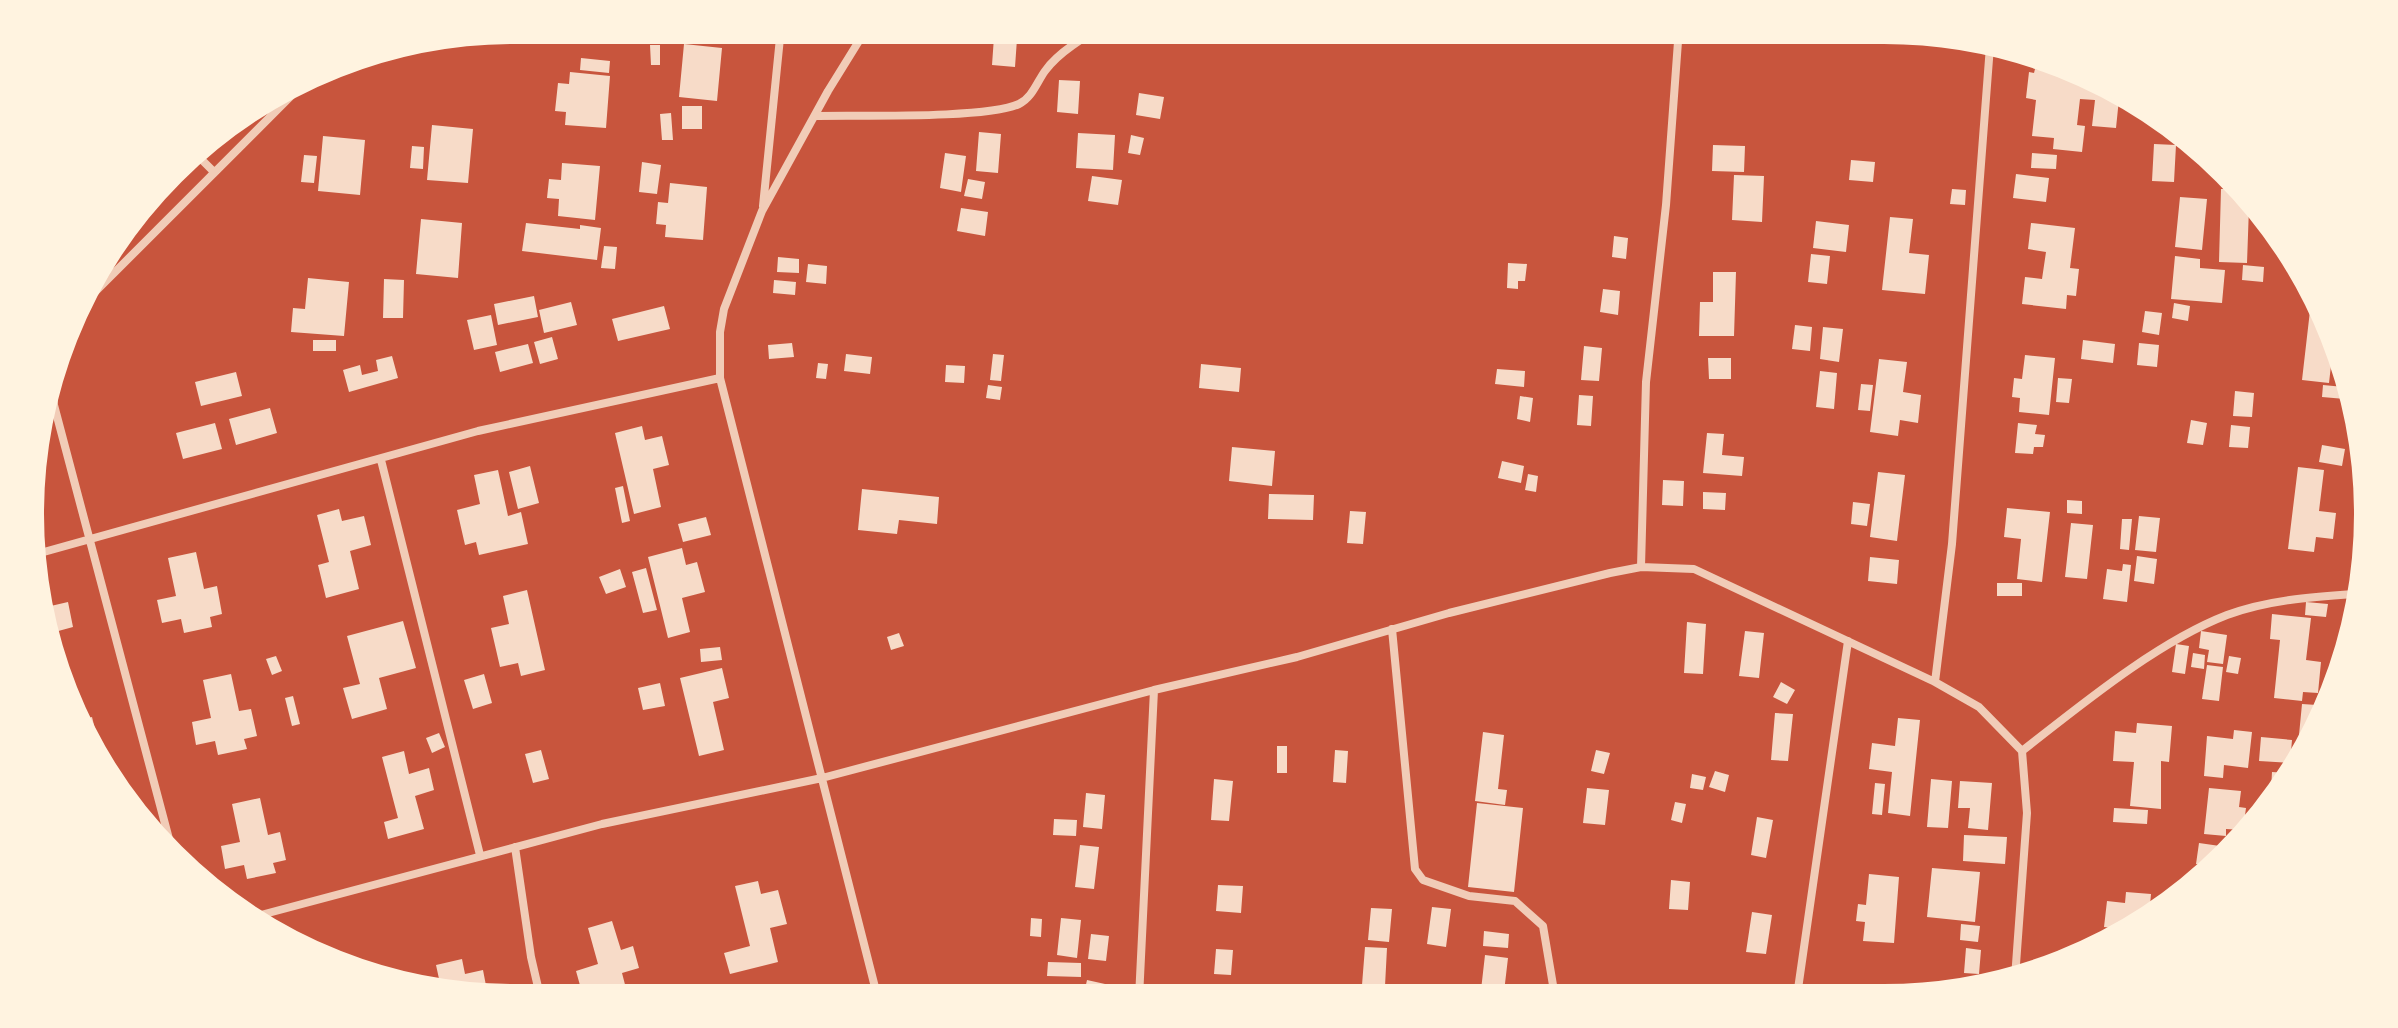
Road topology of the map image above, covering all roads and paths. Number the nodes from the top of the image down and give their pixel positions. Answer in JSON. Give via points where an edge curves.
{"nodes":[{"id":1,"x":780,"y":42,"type":"edge"},
{"id":2,"x":859,"y":42,"type":"edge"},
{"id":3,"x":1081,"y":42,"type":"edge"},
{"id":4,"x":1678,"y":42,"type":"edge"},
{"id":5,"x":1989,"y":54,"type":"edge"},
{"id":6,"x":286,"y":101,"type":"edge"},
{"id":7,"x":815,"y":116,"type":"junction"},
{"id":8,"x":202,"y":160,"type":"edge"},
{"id":9,"x":214,"y":172,"type":"junction"},
{"id":10,"x":762,"y":211,"type":"junction"},
{"id":11,"x":101,"y":286,"type":"edge"},
{"id":12,"x":720,"y":378,"type":"junction"},
{"id":13,"x":55,"y":407,"type":"edge"},
{"id":14,"x":381,"y":460,"type":"junction"},
{"id":15,"x":89,"y":540,"type":"junction"},
{"id":16,"x":44,"y":552,"type":"edge"},
{"id":17,"x":1641,"y":567,"type":"junction"},
{"id":18,"x":2349,"y":594,"type":"edge"},
{"id":19,"x":1392,"y":629,"type":"junction"},
{"id":20,"x":1848,"y":641,"type":"junction"},
{"id":21,"x":1935,"y":682,"type":"junction"},
{"id":22,"x":1154,"y":690,"type":"junction"},
{"id":23,"x":2022,"y":751,"type":"junction"},
{"id":24,"x":822,"y":778,"type":"junction"},
{"id":25,"x":168,"y":835,"type":"edge"},
{"id":26,"x":515,"y":847,"type":"junction"},
{"id":27,"x":480,"y":855,"type":"junction"},
{"id":28,"x":264,"y":914,"type":"edge"},
{"id":29,"x":2016,"y":967,"type":"edge"},
{"id":30,"x":538,"y":986,"type":"edge"},
{"id":31,"x":875,"y":986,"type":"edge"},
{"id":32,"x":1140,"y":986,"type":"edge"},
{"id":33,"x":1553,"y":986,"type":"edge"},
{"id":34,"x":1798,"y":986,"type":"edge"}],
"edges":[{"from":1,"to":10,"type":"street"},
{"from":2,"to":7,"type":"street"},
{"from":3,"to":7,"type":"street","via":[[1047,67],[1018,105],[986,111]]},
{"from":4,"to":17,"type":"street","via":[[1646,382]]},
{"from":5,"to":21,"type":"street","via":[[1952,544]]},
{"from":6,"to":9,"type":"street"},
{"from":7,"to":10,"type":"street"},
{"from":8,"to":9,"type":"street"},
{"from":9,"to":11,"type":"street"},
{"from":10,"to":12,"type":"street","via":[[724,309]]},
{"from":12,"to":14,"type":"street","via":[[478,431]]},
{"from":12,"to":24,"type":"street"},
{"from":13,"to":15,"type":"street"},
{"from":14,"to":15,"type":"street"},
{"from":14,"to":27,"type":"street"},
{"from":15,"to":16,"type":"street"},
{"from":15,"to":25,"type":"street"},
{"from":17,"to":19,"type":"street"},
{"from":17,"to":20,"type":"street","via":[[1694,569]]},
{"from":18,"to":23,"type":"street","via":[[2287,599],[2227,615],[2092,696]]},
{"from":19,"to":22,"type":"street"},
{"from":19,"to":33,"type":"street","via":[[1415,869],[1423,880],[1469,896],[1515,901],[1543,926]]},
{"from":20,"to":21,"type":"street"},
{"from":20,"to":34,"type":"street"},
{"from":21,"to":23,"type":"street","via":[[1979,707]]},
{"from":22,"to":24,"type":"street"},
{"from":22,"to":32,"type":"street"},
{"from":23,"to":29,"type":"street","via":[[2027,813]]},
{"from":24,"to":26,"type":"street"},
{"from":24,"to":31,"type":"street"},
{"from":26,"to":27,"type":"street"},
{"from":26,"to":30,"type":"street"},
{"from":27,"to":28,"type":"street"}]}
